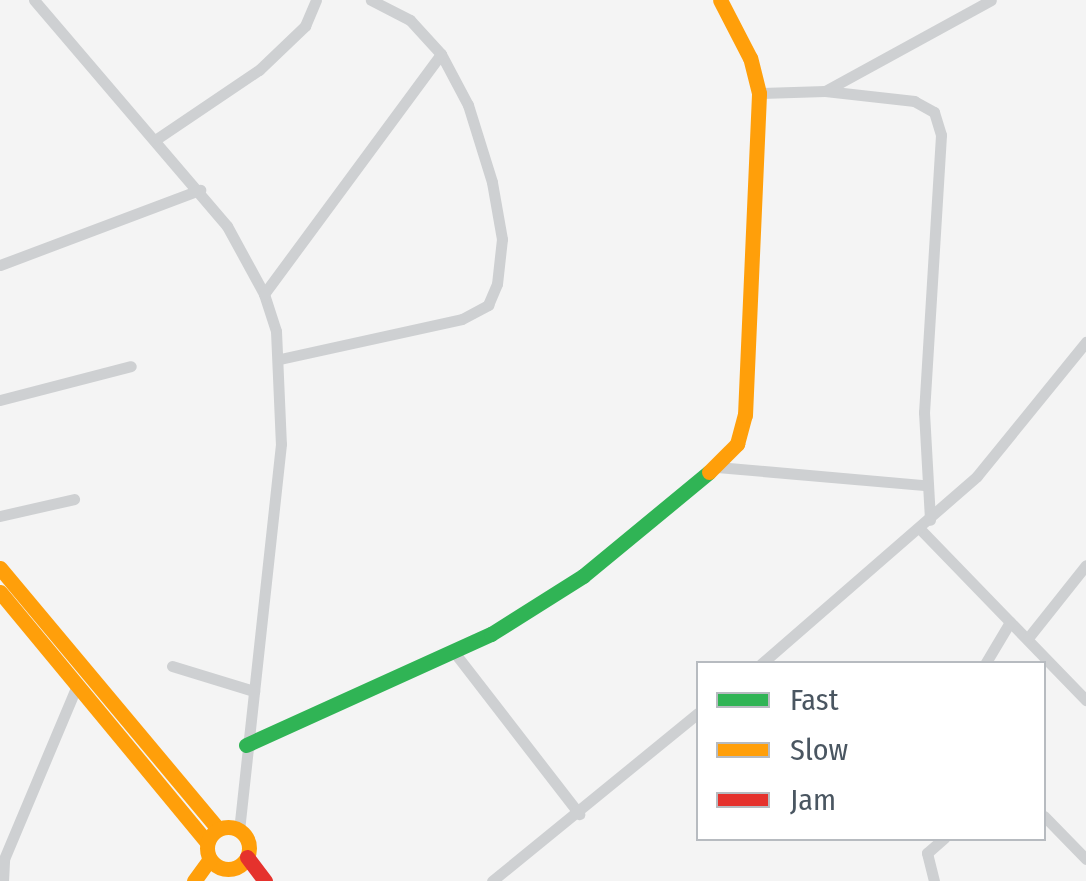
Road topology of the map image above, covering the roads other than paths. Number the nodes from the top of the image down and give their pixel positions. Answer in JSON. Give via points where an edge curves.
{"nodes":[{"id":1,"x":34,"y":0,"type":"edge"},
{"id":2,"x":316,"y":0,"type":"edge"},
{"id":3,"x":372,"y":0,"type":"edge"},
{"id":4,"x":720,"y":0,"type":"edge"},
{"id":5,"x":992,"y":0,"type":"edge"},
{"id":6,"x":441,"y":54,"type":"junction"},
{"id":7,"x":824,"y":92,"type":"junction"},
{"id":8,"x":759,"y":93,"type":"junction"},
{"id":9,"x":158,"y":138,"type":"junction"},
{"id":10,"x":200,"y":190,"type":"junction"},
{"id":11,"x":0,"y":265,"type":"edge"},
{"id":12,"x":264,"y":294,"type":"junction"},
{"id":13,"x":1086,"y":342,"type":"edge"},
{"id":14,"x":280,"y":359,"type":"junction"},
{"id":15,"x":130,"y":366,"type":"dead end"},
{"id":16,"x":0,"y":400,"type":"edge"},
{"id":17,"x":717,"y":467,"type":"junction"},
{"id":18,"x":924,"y":485,"type":"junction"},
{"id":19,"x":74,"y":499,"type":"dead end"},
{"id":20,"x":0,"y":516,"type":"edge"},
{"id":21,"x":925,"y":525,"type":"junction"},
{"id":22,"x":1086,"y":565,"type":"edge"},
{"id":23,"x":0,"y":568,"type":"edge"},
{"id":24,"x":0,"y":592,"type":"edge"},
{"id":25,"x":1010,"y":622,"type":"junction"},
{"id":26,"x":1028,"y":638,"type":"junction"},
{"id":27,"x":454,"y":652,"type":"junction"},
{"id":28,"x":765,"y":661,"type":"edge"},
{"id":29,"x":987,"y":661,"type":"edge"},
{"id":30,"x":172,"y":666,"type":"dead end"},
{"id":31,"x":77,"y":685,"type":"junction"},
{"id":32,"x":254,"y":691,"type":"junction"},
{"id":33,"x":1086,"y":700,"type":"edge"},
{"id":34,"x":696,"y":715,"type":"edge"},
{"id":35,"x":246,"y":746,"type":"junction"},
{"id":36,"x":578,"y":814,"type":"junction"},
{"id":37,"x":1046,"y":818,"type":"edge"},
{"id":38,"x":240,"y":830,"type":"junction"},
{"id":39,"x":212,"y":836,"type":"junction"},
{"id":40,"x":941,"y":841,"type":"edge"},
{"id":41,"x":247,"y":857,"type":"junction"},
{"id":42,"x":1086,"y":859,"type":"edge"},
{"id":43,"x":209,"y":860,"type":"junction"},
{"id":44,"x":238,"y":875,"type":"edge"},
{"id":45,"x":4,"y":881,"type":"edge"},
{"id":46,"x":194,"y":881,"type":"edge"},
{"id":47,"x":265,"y":881,"type":"edge"},
{"id":48,"x":492,"y":881,"type":"edge"},
{"id":49,"x":934,"y":881,"type":"edge"}],
"edges":[{"from":1,"to":9,"type":"street"},
{"from":2,"to":9,"type":"street","via":[[305,26],[259,70]]},
{"from":3,"to":6,"type":"street","via":[[410,20]]},
{"from":4,"to":8,"type":"street","via":[[750,58]]},
{"from":5,"to":7,"type":"street"},
{"from":6,"to":12,"type":"street"},
{"from":6,"to":14,"type":"street","via":[[468,106],[492,182],[502,238],[488,305],[462,319]]},
{"from":7,"to":8,"type":"street"},
{"from":7,"to":18,"type":"street","via":[[914,101],[934,112],[941,135]]},
{"from":8,"to":17,"type":"street","via":[[745,415],[736,444]]},
{"from":9,"to":10,"type":"street"},
{"from":10,"to":11,"type":"street"},
{"from":10,"to":12,"type":"street"},
{"from":12,"to":14,"type":"street"},
{"from":13,"to":21,"type":"street","via":[[1036,408]]},
{"from":14,"to":32,"type":"street","via":[[280,460]]},
{"from":15,"to":16,"type":"street"},
{"from":17,"to":18,"type":"street"},
{"from":17,"to":27,"type":"street","via":[[583,576]]},
{"from":18,"to":21,"type":"street"},
{"from":19,"to":20,"type":"street"},
{"from":21,"to":25,"type":"street"},
{"from":21,"to":28,"type":"street"},
{"from":22,"to":26,"type":"street"},
{"from":23,"to":39,"type":"street"},
{"from":24,"to":31,"type":"street"},
{"from":25,"to":26,"type":"street"},
{"from":25,"to":29,"type":"street"},
{"from":26,"to":33,"type":"street"},
{"from":27,"to":35,"type":"street"},
{"from":27,"to":36,"type":"street"},
{"from":30,"to":32,"type":"street"},
{"from":31,"to":39,"type":"street"},
{"from":31,"to":45,"type":"street","via":[[4,858]]},
{"from":32,"to":35,"type":"street"},
{"from":34,"to":36,"type":"street"},
{"from":35,"to":38,"type":"street"},
{"from":36,"to":48,"type":"street"},
{"from":37,"to":42,"type":"street"},
{"from":38,"to":39,"type":"street"},
{"from":38,"to":41,"type":"street"},
{"from":39,"to":43,"type":"street"},
{"from":40,"to":49,"type":"street","via":[[927,853]]},
{"from":41,"to":44,"type":"street"},
{"from":41,"to":47,"type":"street"},
{"from":43,"to":44,"type":"street"},
{"from":43,"to":46,"type":"street"}]}
